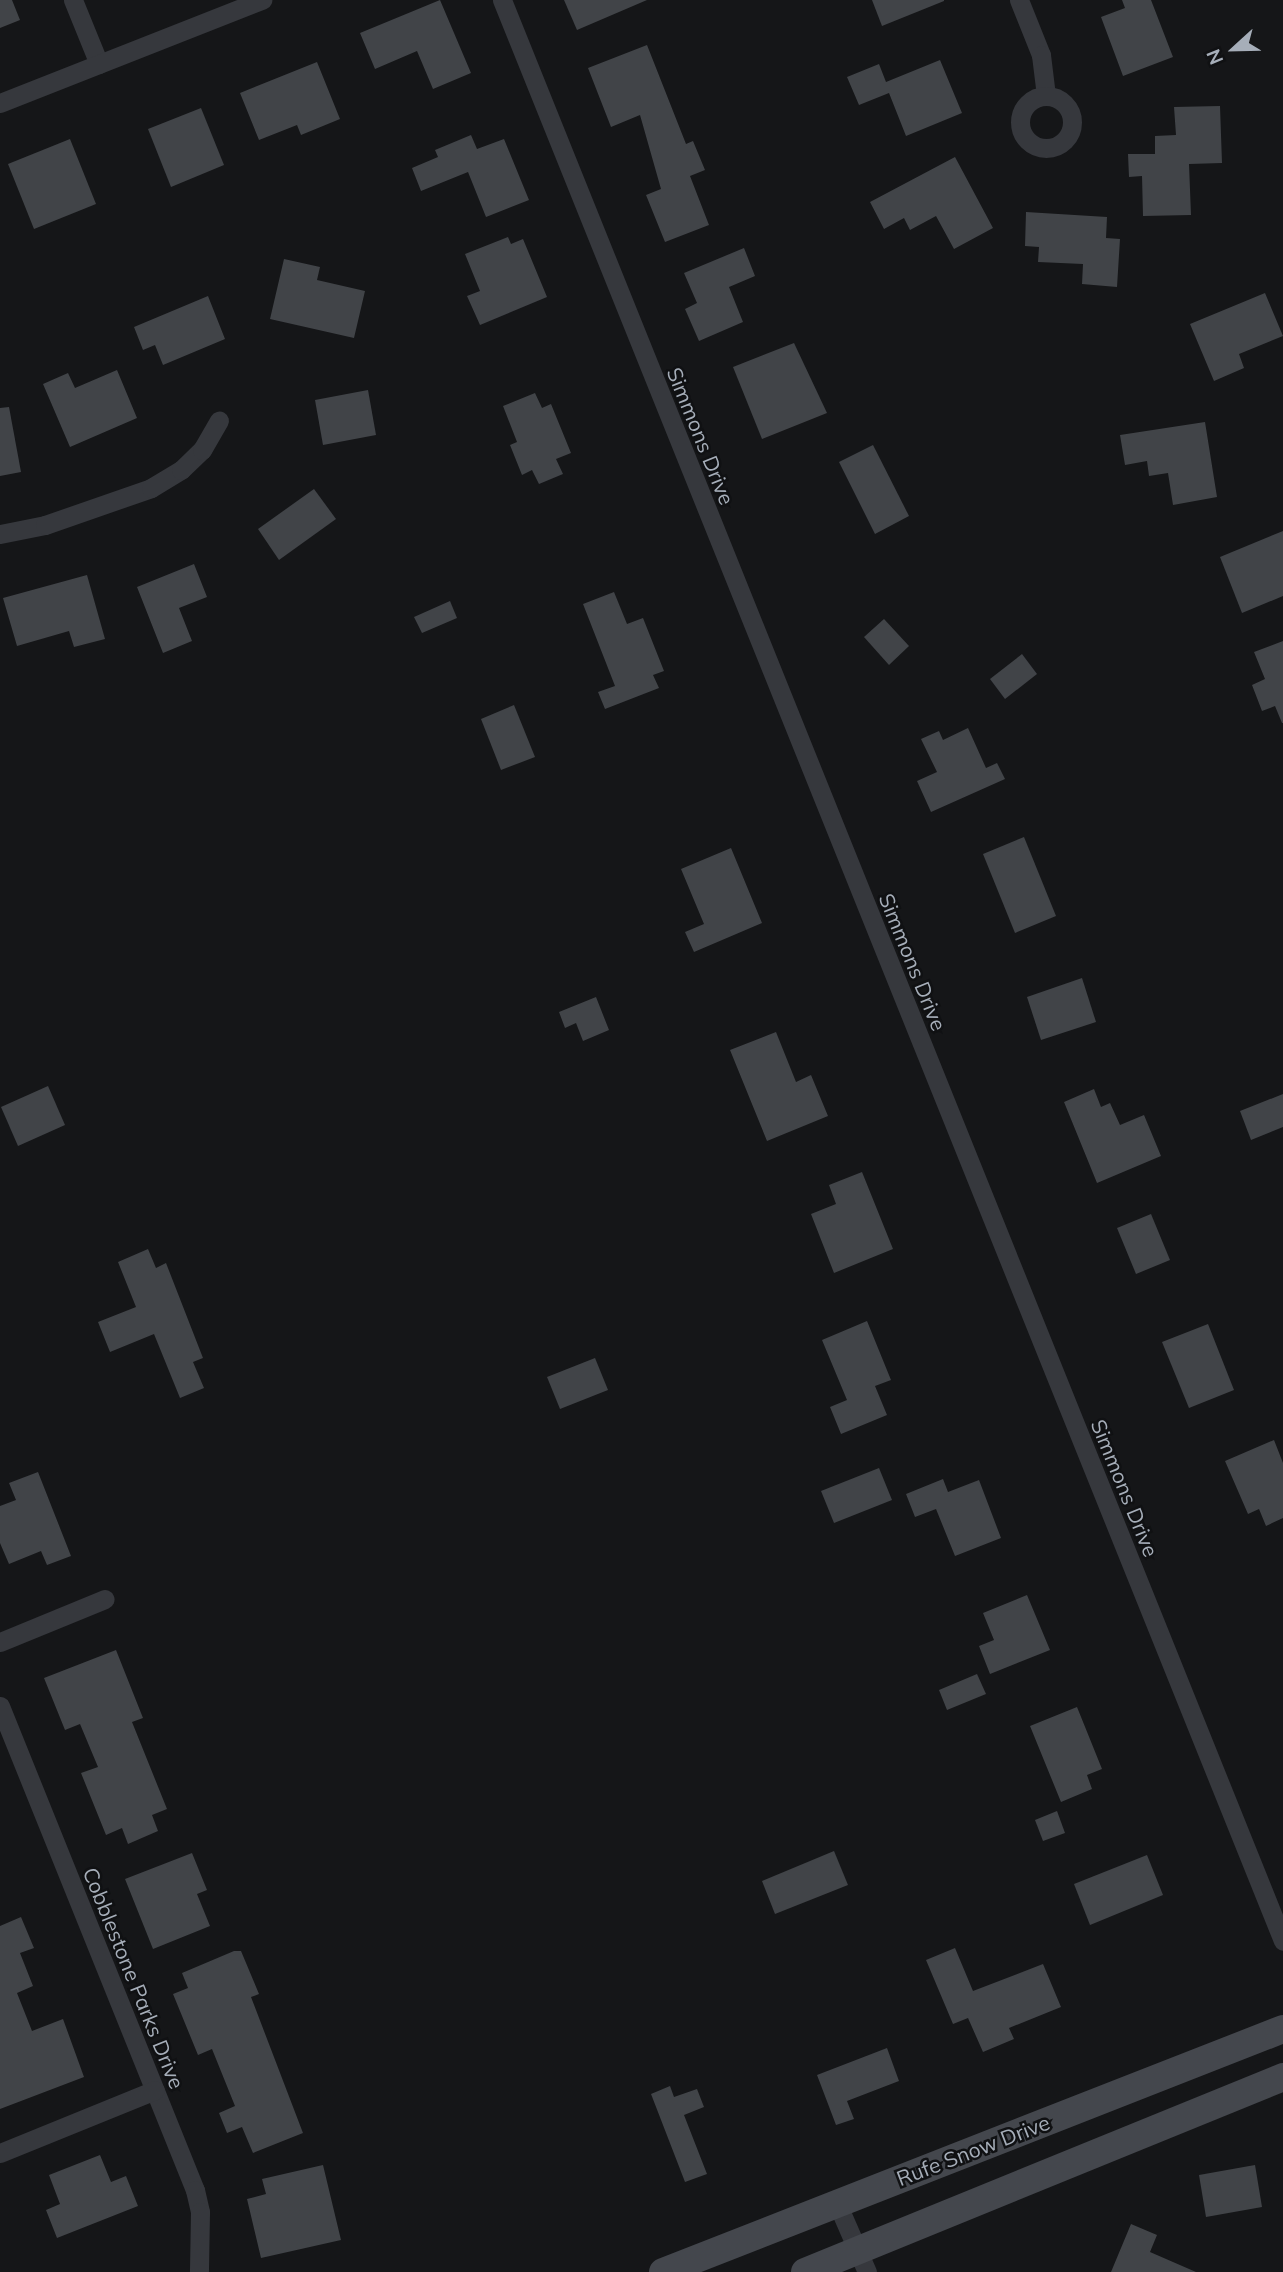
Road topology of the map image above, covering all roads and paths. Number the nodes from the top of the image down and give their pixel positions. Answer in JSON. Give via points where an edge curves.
{"nodes":[{"id":1,"x":73,"y":0,"type":"edge"},
{"id":2,"x":262,"y":0,"type":"edge"},
{"id":3,"x":502,"y":0,"type":"edge"},
{"id":4,"x":1019,"y":0,"type":"edge"},
{"id":5,"x":99,"y":64,"type":"junction"},
{"id":6,"x":1046,"y":96,"type":"dead end"},
{"id":7,"x":0,"y":103,"type":"edge"},
{"id":8,"x":219,"y":421,"type":"dead end"},
{"id":9,"x":0,"y":534,"type":"edge"},
{"id":10,"x":105,"y":1599,"type":"dead end"},
{"id":11,"x":0,"y":1642,"type":"edge"},
{"id":12,"x":0,"y":1706,"type":"edge"},
{"id":13,"x":1283,"y":1941,"type":"edge"},
{"id":14,"x":1283,"y":2029,"type":"edge"},
{"id":15,"x":1283,"y":2077,"type":"edge"},
{"id":16,"x":155,"y":2090,"type":"junction"},
{"id":17,"x":0,"y":2153,"type":"edge"},
{"id":18,"x":837,"y":2203,"type":"junction"},
{"id":19,"x":862,"y":2261,"type":"edge"},
{"id":20,"x":199,"y":2272,"type":"edge"},
{"id":21,"x":663,"y":2272,"type":"edge"},
{"id":22,"x":805,"y":2272,"type":"edge"}],
"edges":[{"from":1,"to":5,"type":"street"},
{"from":2,"to":5,"type":"street"},
{"from":3,"to":13,"type":"street","name":"Simmons Drive"},
{"from":4,"to":6,"type":"street","via":[[1041,55]]},
{"from":5,"to":7,"type":"street"},
{"from":8,"to":9,"type":"street","via":[[202,450],[151,488],[45,525]]},
{"from":10,"to":11,"type":"street"},
{"from":12,"to":16,"type":"street","name":"Cobblestone Parks Drive"},
{"from":14,"to":18,"type":"main road","name":"Rufe Snow Drive"},
{"from":15,"to":19,"type":"main road"},
{"from":16,"to":17,"type":"street"},
{"from":16,"to":20,"type":"street","name":"Cobblestone Parks Drive","via":[[195,2190],[200,2212]]},
{"from":18,"to":19,"type":"street"},
{"from":18,"to":21,"type":"main road","name":"Rufe Snow Drive"},
{"from":19,"to":22,"type":"main road"}]}
